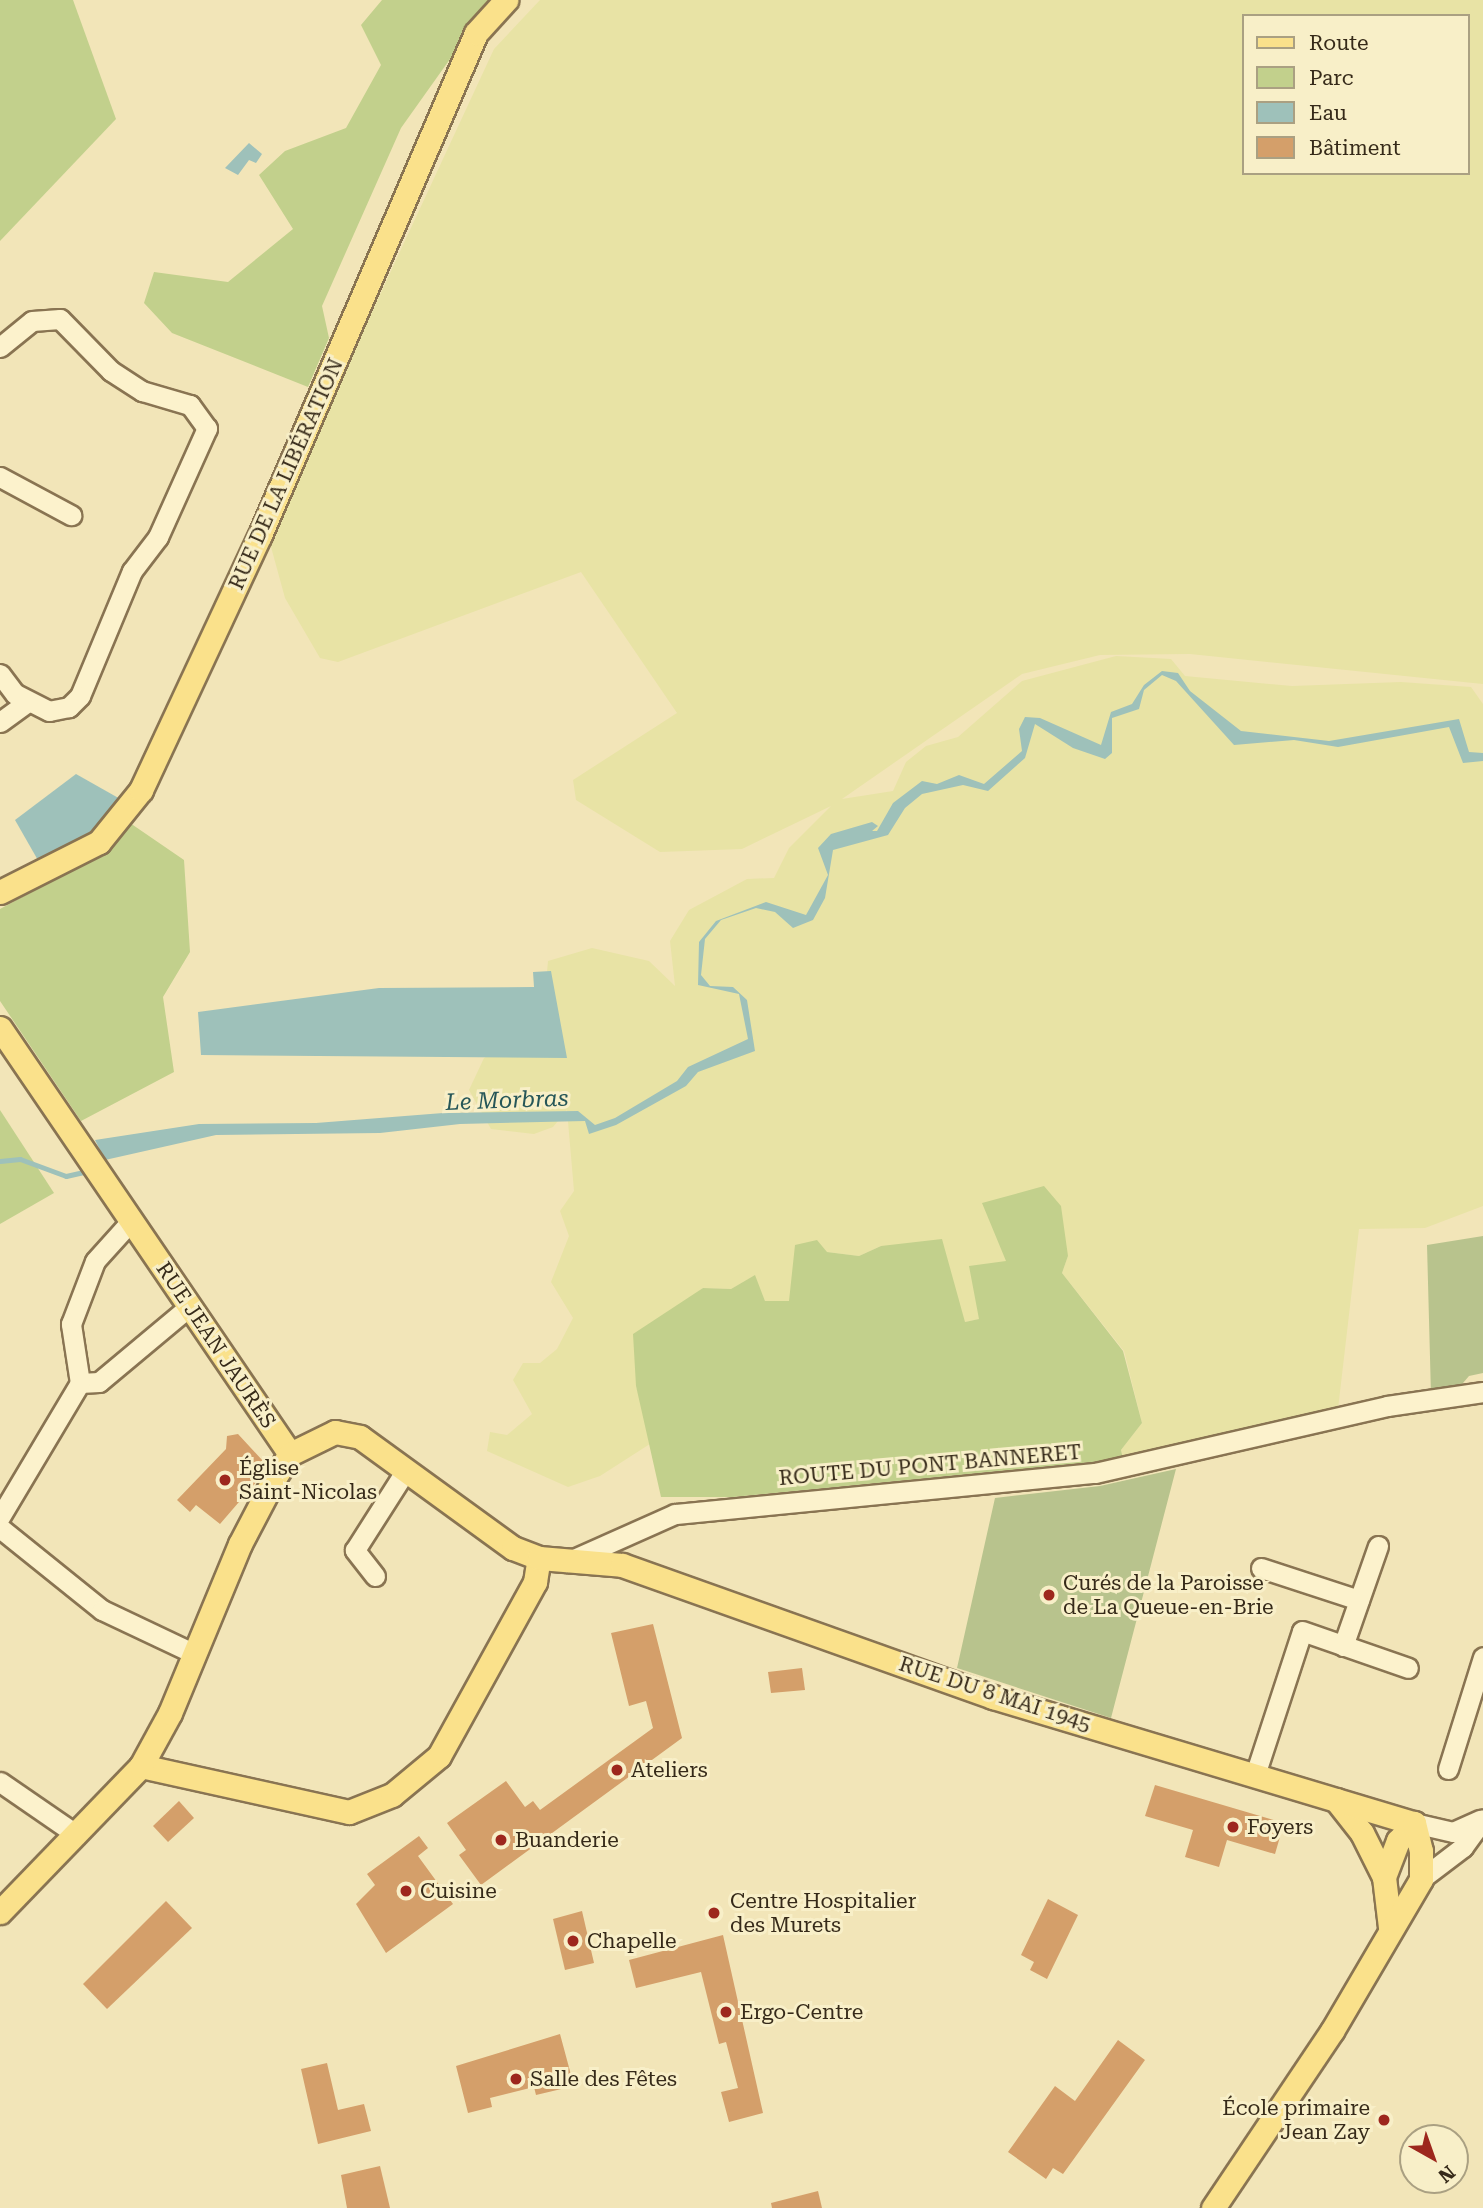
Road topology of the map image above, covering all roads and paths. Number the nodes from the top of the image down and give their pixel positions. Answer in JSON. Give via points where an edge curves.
{"nodes":[{"id":1,"x":506,"y":0,"type":"edge"},
{"id":2,"x":0,"y":347,"type":"edge"},
{"id":3,"x":0,"y":477,"type":"edge"},
{"id":4,"x":71,"y":515,"type":"dead end"},
{"id":5,"x":0,"y":674,"type":"edge"},
{"id":6,"x":28,"y":702,"type":"junction"},
{"id":7,"x":0,"y":722,"type":"edge"},
{"id":8,"x":0,"y":892,"type":"edge"},
{"id":9,"x":0,"y":1028,"type":"edge"},
{"id":10,"x":132,"y":1220,"type":"junction"},
{"id":11,"x":190,"y":1306,"type":"junction"},
{"id":12,"x":80,"y":1383,"type":"junction"},
{"id":13,"x":1483,"y":1392,"type":"edge"},
{"id":14,"x":290,"y":1454,"type":"junction"},
{"id":15,"x":406,"y":1470,"type":"junction"},
{"id":16,"x":0,"y":1517,"type":"edge"},
{"id":17,"x":0,"y":1528,"type":"edge"},
{"id":18,"x":628,"y":1531,"type":"junction"},
{"id":19,"x":1378,"y":1546,"type":"dead end"},
{"id":20,"x":554,"y":1560,"type":"junction"},
{"id":21,"x":622,"y":1565,"type":"junction"},
{"id":22,"x":1261,"y":1568,"type":"dead end"},
{"id":23,"x":375,"y":1576,"type":"dead end"},
{"id":24,"x":1359,"y":1600,"type":"junction"},
{"id":25,"x":1343,"y":1646,"type":"junction"},
{"id":26,"x":193,"y":1653,"type":"junction"},
{"id":27,"x":1482,"y":1664,"type":"edge"},
{"id":28,"x":1408,"y":1668,"type":"dead end"},
{"id":29,"x":141,"y":1766,"type":"junction"},
{"id":30,"x":1448,"y":1769,"type":"dead end"},
{"id":31,"x":1255,"y":1775,"type":"junction"},
{"id":32,"x":0,"y":1782,"type":"edge"},
{"id":33,"x":1336,"y":1800,"type":"junction"},
{"id":34,"x":1483,"y":1818,"type":"edge"},
{"id":35,"x":1414,"y":1823,"type":"junction"},
{"id":36,"x":76,"y":1835,"type":"junction"},
{"id":37,"x":1384,"y":1877,"type":"junction"},
{"id":38,"x":1421,"y":1880,"type":"junction"},
{"id":39,"x":0,"y":1912,"type":"edge"},
{"id":40,"x":1390,"y":1927,"type":"junction"},
{"id":41,"x":1213,"y":2208,"type":"edge"}],
"edges":[{"from":1,"to":8,"type":"main road","name":"RUE DE LA LIBÉRATION","via":[[476,33],[260,535],[141,790],[99,842]]},
{"from":2,"to":6,"type":"street","via":[[32,321],[60,319],[111,371],[142,391],[195,408],[207,428],[158,537],[132,571],[80,696],[69,707],[49,711]]},
{"from":3,"to":4,"type":"street"},
{"from":5,"to":6,"type":"street"},
{"from":6,"to":7,"type":"street"},
{"from":9,"to":10,"type":"main road","name":"RUE JEAN JAURÈS"},
{"from":10,"to":11,"type":"main road","name":"RUE JEAN JAURÈS"},
{"from":10,"to":12,"type":"street","via":[[95,1261],[71,1324]]},
{"from":11,"to":12,"type":"street","via":[[99,1382]]},
{"from":11,"to":14,"type":"main road","name":"RUE JEAN JAURÈS"},
{"from":12,"to":16,"type":"street"},
{"from":13,"to":18,"type":"street","name":"ROUTE DU PONT BANNERET","via":[[1387,1406],[1095,1473],[782,1500],[675,1514]]},
{"from":14,"to":15,"type":"main road","via":[[335,1432],[350,1433]]},
{"from":14,"to":26,"type":"main road","via":[[240,1544]]},
{"from":15,"to":20,"type":"main road","via":[[513,1548]]},
{"from":15,"to":23,"type":"street","via":[[355,1550]]},
{"from":17,"to":26,"type":"street","via":[[102,1610]]},
{"from":18,"to":20,"type":"street","name":"ROUTE DU PONT BANNERET"},
{"from":18,"to":21,"type":"street","via":[[615,1552]]},
{"from":19,"to":24,"type":"street"},
{"from":20,"to":21,"type":"main road","name":"RUE DU 8 MAI 1945"},
{"from":20,"to":29,"type":"main road","via":[[535,1582],[439,1756],[393,1795],[348,1812]]},
{"from":21,"to":31,"type":"main road","name":"RUE DU 8 MAI 1945","via":[[993,1697]]},
{"from":22,"to":24,"type":"street"},
{"from":24,"to":25,"type":"street"},
{"from":25,"to":28,"type":"street"},
{"from":25,"to":31,"type":"street","via":[[1302,1631]]},
{"from":26,"to":29,"type":"main road","via":[[170,1713]]},
{"from":27,"to":30,"type":"street"},
{"from":29,"to":36,"type":"main road"},
{"from":31,"to":33,"type":"main road","name":"RUE DU 8 MAI 1945"},
{"from":32,"to":36,"type":"street"},
{"from":33,"to":35,"type":"main road","name":"RUE DU 8 MAI 1945"},
{"from":33,"to":37,"type":"main road","via":[[1362,1833]]},
{"from":34,"to":35,"type":"street","name":"RUE DU 8 MAI 1945","via":[[1453,1832]]},
{"from":34,"to":38,"type":"street","via":[[1463,1847]]},
{"from":35,"to":37,"type":"main road","via":[[1398,1841]]},
{"from":35,"to":38,"type":"main road","via":[[1422,1851]]},
{"from":36,"to":39,"type":"main road"},
{"from":37,"to":40,"type":"main road"},
{"from":38,"to":40,"type":"main road"},
{"from":40,"to":41,"type":"main road","via":[[1351,2001]]}]}
